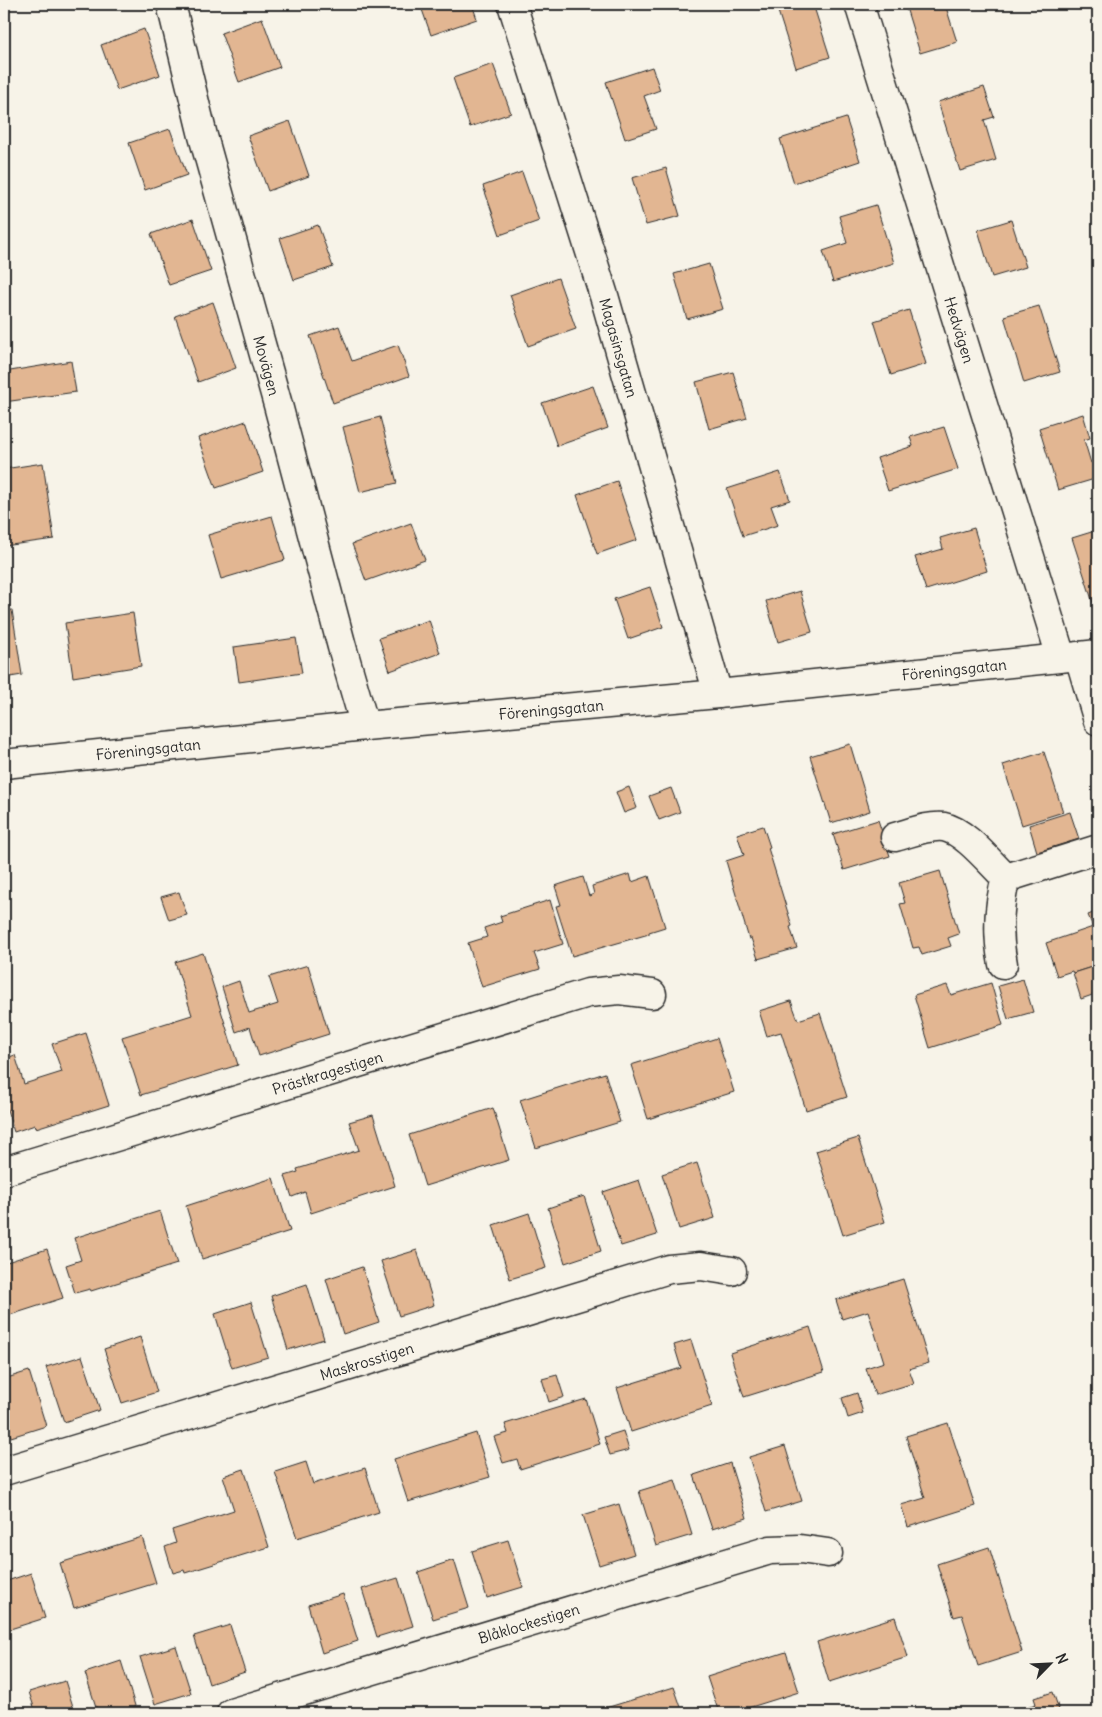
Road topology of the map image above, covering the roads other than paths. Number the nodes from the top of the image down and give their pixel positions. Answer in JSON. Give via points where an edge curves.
{"nodes":[{"id":1,"x":171,"y":4,"type":"edge"},
{"id":2,"x":512,"y":4,"type":"edge"},
{"id":3,"x":859,"y":4,"type":"edge"},
{"id":4,"x":1080,"y":656,"type":"edge"},
{"id":5,"x":718,"y":694,"type":"junction"},
{"id":6,"x":1098,"y":721,"type":"edge"},
{"id":7,"x":365,"y":726,"type":"junction"},
{"id":8,"x":4,"y":764,"type":"edge"},
{"id":9,"x":895,"y":837,"type":"dead end"},
{"id":10,"x":1098,"y":849,"type":"edge"},
{"id":11,"x":1006,"y":878,"type":"junction"},
{"id":12,"x":1003,"y":964,"type":"dead end"},
{"id":13,"x":652,"y":994,"type":"dead end"},
{"id":14,"x":4,"y":1172,"type":"edge"},
{"id":15,"x":732,"y":1271,"type":"dead end"},
{"id":16,"x":4,"y":1471,"type":"edge"},
{"id":17,"x":828,"y":1553,"type":"dead end"},
{"id":18,"x":231,"y":1713,"type":"edge"}],
"edges":[{"from":1,"to":7,"type":"street","name":"Movägen","via":[[203,136]]},
{"from":2,"to":5,"type":"street","name":"Magasinsgatan","via":[[605,299]]},
{"from":3,"to":4,"type":"street","name":"Hedvägen"},
{"from":4,"to":5,"type":"street","name":"Föreningsgatan"},
{"from":4,"to":6,"type":"street","name":"Hedvägen"},
{"from":5,"to":7,"type":"street","name":"Föreningsgatan"},
{"from":7,"to":8,"type":"street","name":"Föreningsgatan"},
{"from":9,"to":11,"type":"street","via":[[928,828],[953,830]]},
{"from":10,"to":11,"type":"street"},
{"from":11,"to":12,"type":"street","via":[[998,943]]},
{"from":13,"to":14,"type":"street","name":"Prästkragestigen","via":[[619,990],[588,993]]},
{"from":15,"to":16,"type":"street","name":"Maskrosstigen","via":[[701,1266],[669,1268]]},
{"from":17,"to":18,"type":"street","name":"Blåklockestigen","via":[[800,1549],[770,1550]]}]}
